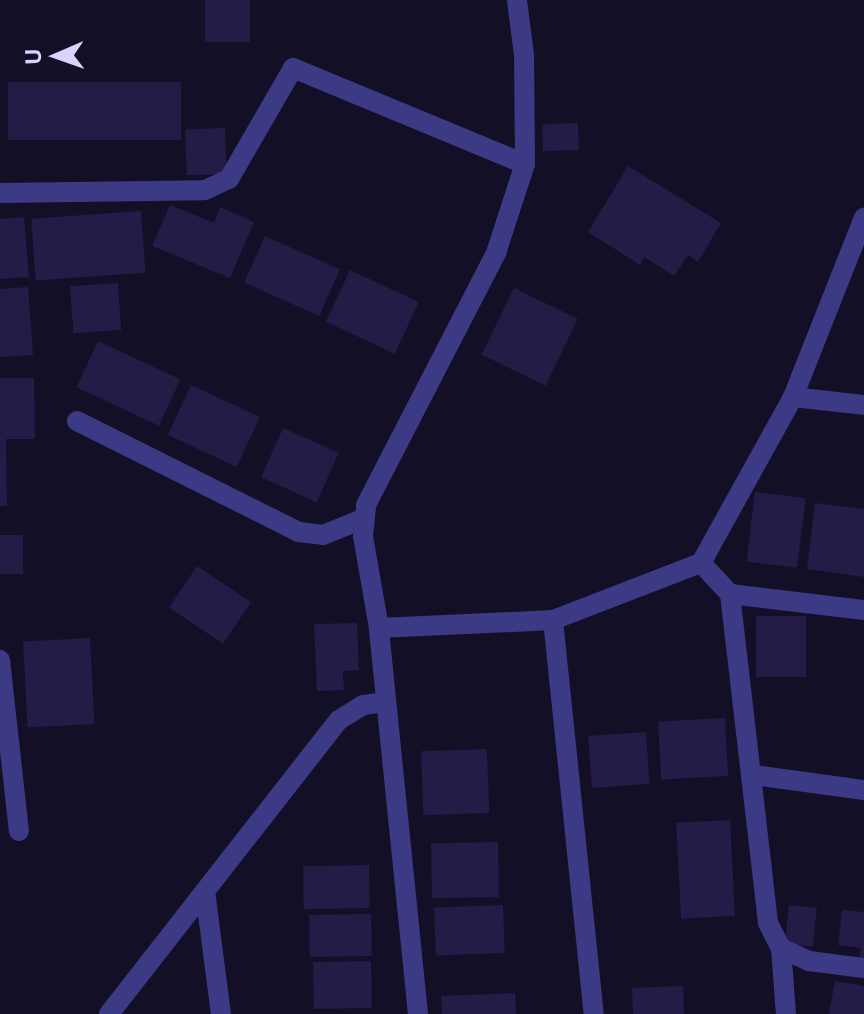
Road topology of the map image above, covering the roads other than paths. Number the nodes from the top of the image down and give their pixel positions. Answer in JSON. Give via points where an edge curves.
{"nodes":[{"id":1,"x":517,"y":0,"type":"edge"},
{"id":2,"x":525,"y":164,"type":"junction"},
{"id":3,"x":0,"y":193,"type":"edge"},
{"id":4,"x":864,"y":218,"type":"edge"},
{"id":5,"x":793,"y":397,"type":"junction"},
{"id":6,"x":864,"y":405,"type":"edge"},
{"id":7,"x":77,"y":421,"type":"dead end"},
{"id":8,"x":364,"y":527,"type":"junction"},
{"id":9,"x":701,"y":563,"type":"junction"},
{"id":10,"x":730,"y":594,"type":"junction"},
{"id":11,"x":864,"y":610,"type":"edge"},
{"id":12,"x":553,"y":620,"type":"junction"},
{"id":13,"x":379,"y":628,"type":"junction"},
{"id":14,"x":0,"y":660,"type":"edge"},
{"id":15,"x":386,"y":702,"type":"junction"},
{"id":16,"x":754,"y":775,"type":"junction"},
{"id":17,"x":864,"y":790,"type":"edge"},
{"id":18,"x":19,"y":831,"type":"dead end"},
{"id":19,"x":205,"y":891,"type":"junction"},
{"id":20,"x":781,"y":948,"type":"junction"},
{"id":21,"x":864,"y":968,"type":"edge"},
{"id":22,"x":109,"y":1014,"type":"edge"},
{"id":23,"x":221,"y":1014,"type":"edge"},
{"id":24,"x":418,"y":1014,"type":"edge"},
{"id":25,"x":594,"y":1014,"type":"edge"},
{"id":26,"x":786,"y":1014,"type":"edge"}],
"edges":[{"from":1,"to":2,"type":"street","via":[[524,55]]},
{"from":2,"to":3,"type":"street","via":[[293,68],[229,179],[205,190]]},
{"from":2,"to":8,"type":"street","via":[[496,253],[366,505]]},
{"from":4,"to":5,"type":"street"},
{"from":5,"to":6,"type":"street"},
{"from":5,"to":9,"type":"street"},
{"from":7,"to":8,"type":"street","via":[[299,532],[323,535]]},
{"from":8,"to":13,"type":"street"},
{"from":9,"to":10,"type":"street"},
{"from":9,"to":12,"type":"street"},
{"from":10,"to":11,"type":"street"},
{"from":10,"to":16,"type":"street"},
{"from":12,"to":13,"type":"street"},
{"from":12,"to":25,"type":"street"},
{"from":13,"to":15,"type":"street"},
{"from":14,"to":18,"type":"street"},
{"from":15,"to":19,"type":"street","via":[[363,705],[339,720]]},
{"from":15,"to":24,"type":"street"},
{"from":16,"to":17,"type":"street"},
{"from":16,"to":20,"type":"street","via":[[768,923]]},
{"from":19,"to":22,"type":"street"},
{"from":19,"to":23,"type":"street"},
{"from":20,"to":21,"type":"street","via":[[809,961]]},
{"from":20,"to":26,"type":"street"}]}
